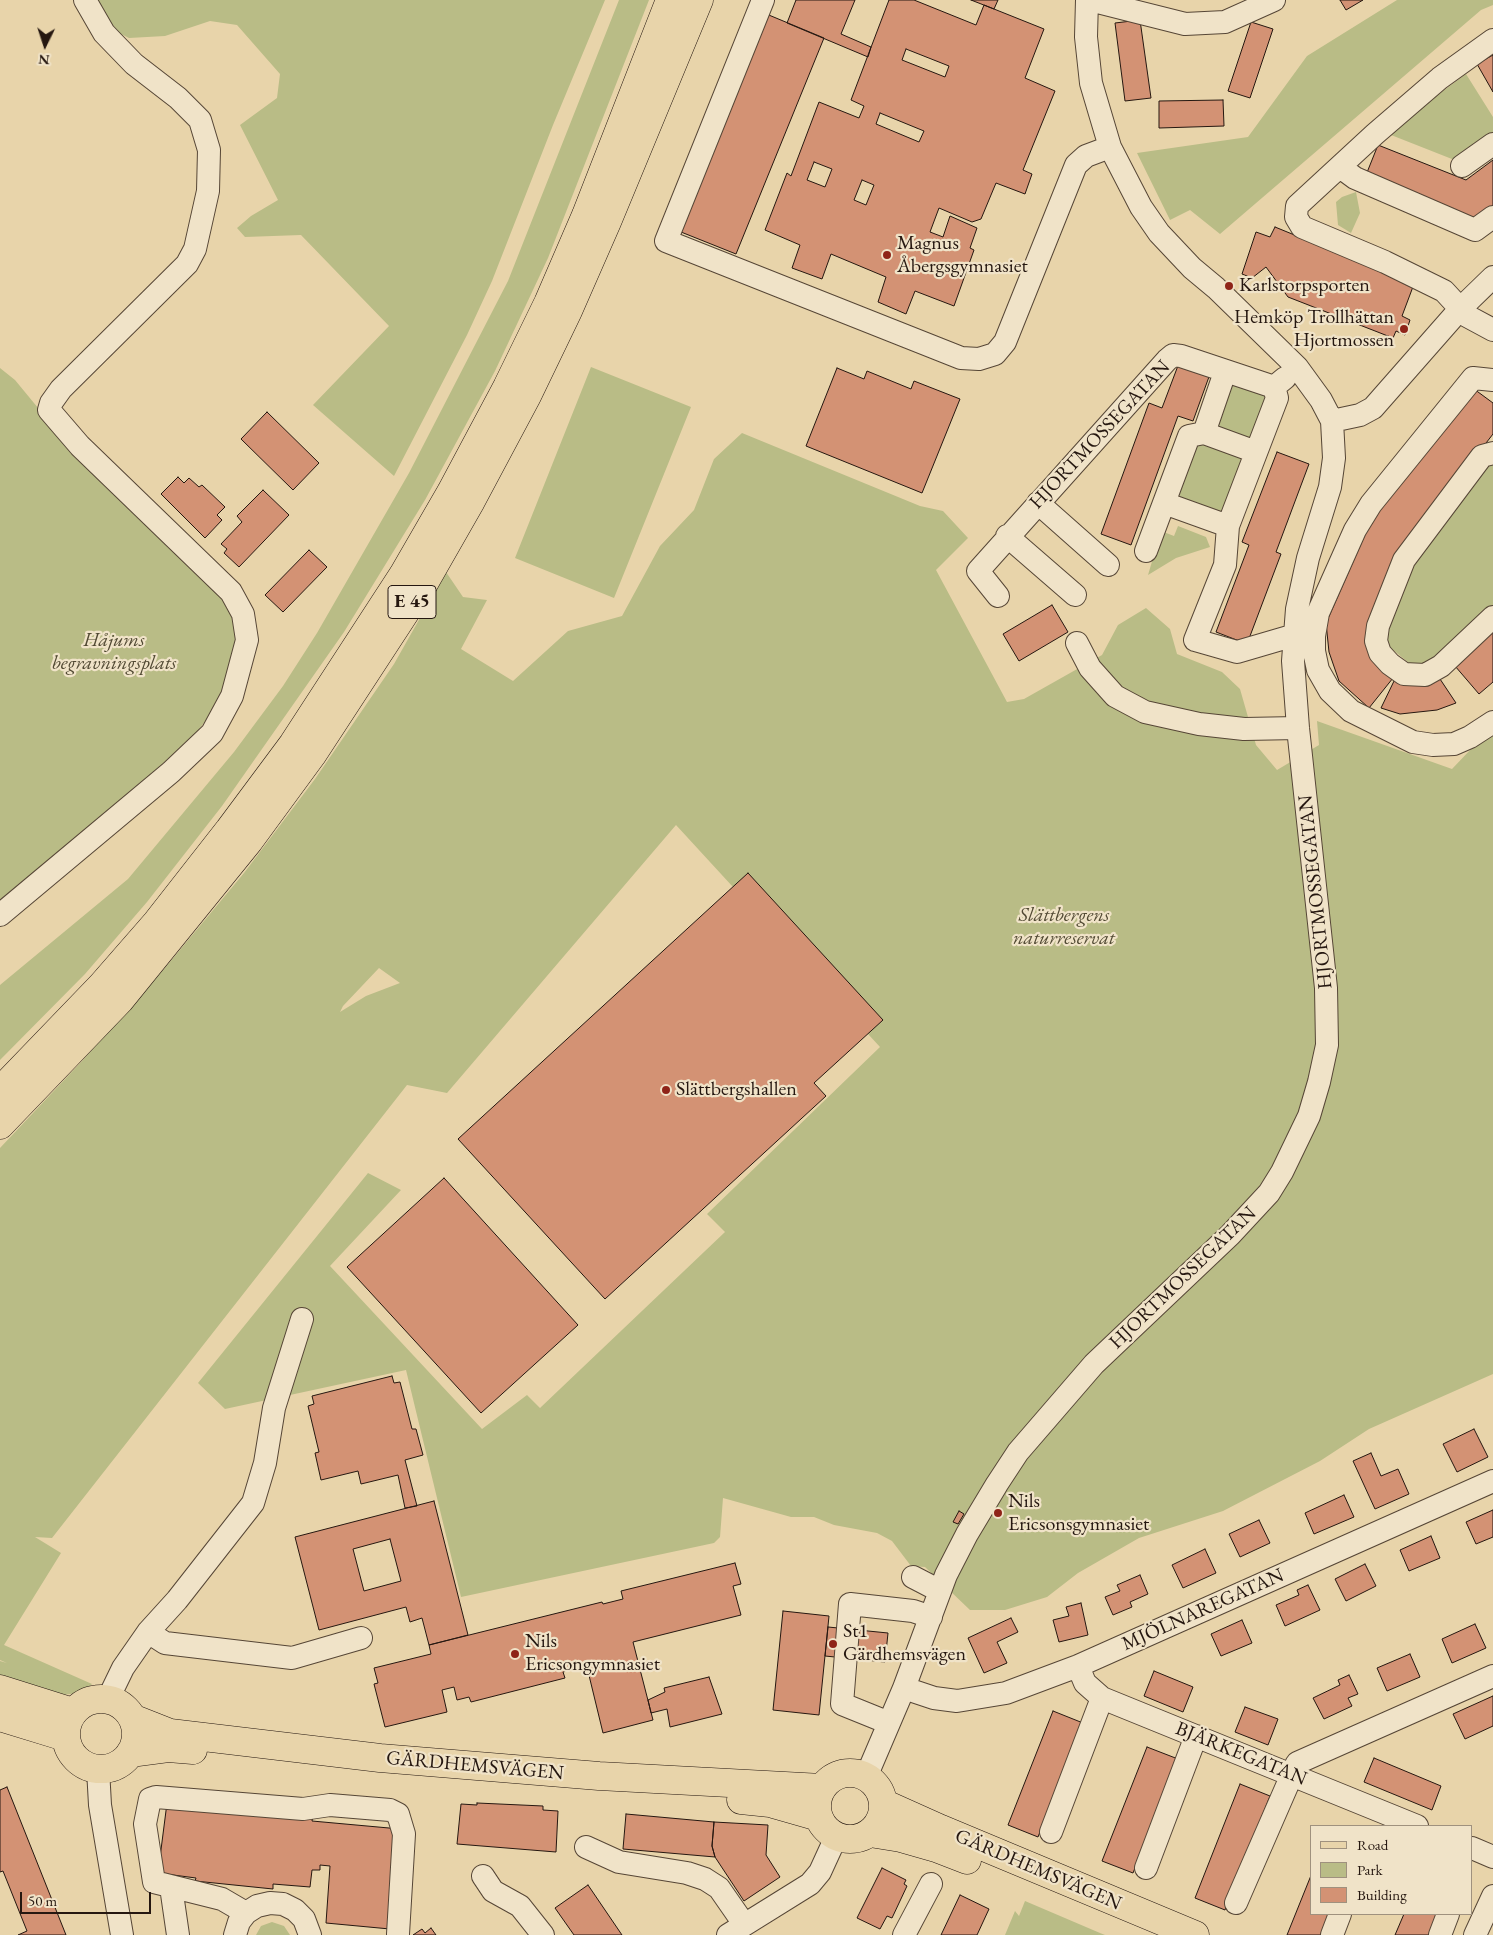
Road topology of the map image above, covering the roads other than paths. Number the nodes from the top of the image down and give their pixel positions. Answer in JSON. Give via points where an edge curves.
{"nodes":[{"id":1,"x":85,"y":0,"type":"edge"},
{"id":2,"x":670,"y":0,"type":"edge"},
{"id":3,"x":699,"y":0,"type":"edge"},
{"id":4,"x":763,"y":0,"type":"edge"},
{"id":5,"x":1088,"y":0,"type":"edge"},
{"id":6,"x":1274,"y":0,"type":"edge"},
{"id":7,"x":1493,"y":40,"type":"edge"},
{"id":8,"x":1493,"y":144,"type":"edge"},
{"id":9,"x":1110,"y":146,"type":"junction"},
{"id":10,"x":1462,"y":166,"type":"dead end"},
{"id":11,"x":1340,"y":167,"type":"junction"},
{"id":12,"x":1493,"y":217,"type":"edge"},
{"id":13,"x":1493,"y":277,"type":"edge"},
{"id":14,"x":1460,"y":309,"type":"junction"},
{"id":15,"x":1493,"y":330,"type":"edge"},
{"id":16,"x":1297,"y":367,"type":"junction"},
{"id":17,"x":1225,"y":372,"type":"junction"},
{"id":18,"x":1493,"y":380,"type":"edge"},
{"id":19,"x":1274,"y":387,"type":"junction"},
{"id":20,"x":1332,"y":422,"type":"junction"},
{"id":21,"x":1204,"y":433,"type":"junction"},
{"id":22,"x":1256,"y":452,"type":"junction"},
{"id":23,"x":1493,"y":453,"type":"edge"},
{"id":24,"x":1038,"y":503,"type":"junction"},
{"id":25,"x":1164,"y":503,"type":"junction"},
{"id":26,"x":1228,"y":526,"type":"junction"},
{"id":27,"x":1007,"y":536,"type":"junction"},
{"id":28,"x":1146,"y":551,"type":"dead end"},
{"id":29,"x":1108,"y":565,"type":"dead end"},
{"id":30,"x":1075,"y":595,"type":"dead end"},
{"id":31,"x":998,"y":596,"type":"dead end"},
{"id":32,"x":1493,"y":617,"type":"edge"},
{"id":33,"x":1304,"y":636,"type":"junction"},
{"id":34,"x":1077,"y":643,"type":"dead end"},
{"id":35,"x":1493,"y":722,"type":"edge"},
{"id":36,"x":1298,"y":728,"type":"junction"},
{"id":37,"x":0,"y":915,"type":"edge"},
{"id":38,"x":0,"y":1091,"type":"edge"},
{"id":39,"x":0,"y":1125,"type":"edge"},
{"id":40,"x":302,"y":1318,"type":"dead end"},
{"id":41,"x":1493,"y":1481,"type":"edge"},
{"id":42,"x":913,"y":1577,"type":"dead end"},
{"id":43,"x":940,"y":1591,"type":"junction"},
{"id":44,"x":931,"y":1617,"type":"junction"},
{"id":45,"x":148,"y":1632,"type":"junction"},
{"id":46,"x":361,"y":1638,"type":"dead end"},
{"id":47,"x":1078,"y":1666,"type":"junction"},
{"id":48,"x":1493,"y":1676,"type":"edge"},
{"id":49,"x":904,"y":1688,"type":"junction"},
{"id":50,"x":0,"y":1689,"type":"edge"},
{"id":51,"x":1102,"y":1698,"type":"junction"},
{"id":52,"x":108,"y":1700,"type":"junction"},
{"id":53,"x":0,"y":1716,"type":"edge"},
{"id":54,"x":132,"y":1718,"type":"junction"},
{"id":55,"x":889,"y":1723,"type":"junction"},
{"id":56,"x":69,"y":1724,"type":"junction"},
{"id":57,"x":1196,"y":1736,"type":"junction"},
{"id":58,"x":130,"y":1753,"type":"junction"},
{"id":59,"x":98,"y":1769,"type":"junction"},
{"id":60,"x":1290,"y":1774,"type":"junction"},
{"id":61,"x":866,"y":1777,"type":"junction"},
{"id":62,"x":822,"y":1788,"type":"junction"},
{"id":63,"x":884,"y":1802,"type":"junction"},
{"id":64,"x":1377,"y":1819,"type":"edge"},
{"id":65,"x":1411,"y":1825,"type":"edge"},
{"id":66,"x":827,"y":1827,"type":"junction"},
{"id":67,"x":1051,"y":1832,"type":"dead end"},
{"id":68,"x":870,"y":1833,"type":"junction"},
{"id":69,"x":586,"y":1847,"type":"dead end"},
{"id":70,"x":1146,"y":1868,"type":"dead end"},
{"id":71,"x":483,"y":1876,"type":"dead end"},
{"id":72,"x":931,"y":1884,"type":"dead end"},
{"id":73,"x":171,"y":1887,"type":"junction"},
{"id":74,"x":1493,"y":1896,"type":"edge"},
{"id":75,"x":1236,"y":1903,"type":"dead end"},
{"id":76,"x":246,"y":1913,"type":"junction"},
{"id":77,"x":1340,"y":1915,"type":"edge"},
{"id":78,"x":1448,"y":1915,"type":"edge"},
{"id":79,"x":736,"y":1929,"type":"edge"},
{"id":80,"x":402,"y":1931,"type":"edge"},
{"id":81,"x":122,"y":1935,"type":"edge"},
{"id":82,"x":178,"y":1935,"type":"edge"},
{"id":83,"x":235,"y":1935,"type":"edge"},
{"id":84,"x":310,"y":1935,"type":"edge"},
{"id":85,"x":543,"y":1935,"type":"edge"},
{"id":86,"x":904,"y":1935,"type":"edge"},
{"id":87,"x":1148,"y":1935,"type":"edge"},
{"id":88,"x":1195,"y":1935,"type":"edge"},
{"id":89,"x":1332,"y":1935,"type":"edge"},
{"id":90,"x":1440,"y":1935,"type":"edge"},
{"id":91,"x":1475,"y":1935,"type":"edge"}],
"edges":[{"from":1,"to":37,"type":"street","via":[[104,33],[134,64],[178,98],[200,120],[209,150],[208,191],[195,249],[187,264],[62,389],[51,402],[49,410],[80,446],[231,592],[243,614],[247,640],[232,696],[212,733],[171,772]]},
{"from":2,"to":38,"type":"main road","number":"E 45","via":[[548,303],[465,466],[403,575],[293,744],[229,830],[157,922],[102,985]]},
{"from":3,"to":39,"type":"main road","number":"E 45","via":[[568,311],[527,396],[423,585],[312,755],[249,841],[120,1000]]},
{"from":4,"to":9,"type":"street","via":[[666,241],[961,358],[979,358],[995,354],[1005,342],[1076,165],[1086,156]]},
{"from":5,"to":6,"type":"street","via":[[1185,24],[1225,22]]},
{"from":5,"to":9,"type":"street","via":[[1086,37],[1091,83]]},
{"from":7,"to":11,"type":"street","via":[[1440,78]]},
{"from":8,"to":10,"type":"street"},
{"from":9,"to":16,"type":"street","via":[[1141,208],[1159,234]]},
{"from":11,"to":12,"type":"street","via":[[1355,178],[1475,230]]},
{"from":11,"to":14,"type":"street","via":[[1297,206],[1296,217],[1302,227],[1444,291]]},
{"from":13,"to":14,"type":"street"},
{"from":14,"to":15,"type":"street"},
{"from":14,"to":20,"type":"street","via":[[1373,408]]},
{"from":16,"to":19,"type":"street"},
{"from":16,"to":20,"type":"street","via":[[1321,400]]},
{"from":17,"to":19,"type":"street","name":"HJORTMOSSEGATAN"},
{"from":17,"to":21,"type":"street"},
{"from":17,"to":24,"type":"street","name":"HJORTMOSSEGATAN","via":[[1173,355]]},
{"from":18,"to":33,"type":"street","via":[[1473,378],[1371,504],[1355,530],[1318,614]]},
{"from":19,"to":22,"type":"street","via":[[1277,398]]},
{"from":20,"to":33,"type":"street","name":"HJORTMOSSEGATAN","via":[[1334,458],[1330,487],[1308,558],[1297,609]]},
{"from":21,"to":22,"type":"street"},
{"from":21,"to":25,"type":"street","via":[[1189,436]]},
{"from":22,"to":26,"type":"street"},
{"from":23,"to":32,"type":"street","via":[[1482,456],[1404,560],[1378,626],[1376,640],[1380,653],[1404,674],[1425,675],[1441,666]]},
{"from":24,"to":27,"type":"street","name":"HJORTMOSSEGATAN"},
{"from":24,"to":29,"type":"street"},
{"from":25,"to":26,"type":"street"},
{"from":25,"to":28,"type":"street"},
{"from":26,"to":33,"type":"street","via":[[1225,565],[1195,640],[1237,652]]},
{"from":27,"to":30,"type":"street"},
{"from":27,"to":31,"type":"street","name":"HJORTMOSSEGATAN","via":[[978,571]]},
{"from":33,"to":35,"type":"street","name":"HJORTMOSSEGATAN","via":[[1314,651],[1318,670],[1330,691],[1351,711],[1413,742],[1454,744]]},
{"from":33,"to":36,"type":"street","name":"HJORTMOSSEGATAN","via":[[1293,661]]},
{"from":34,"to":36,"type":"street","via":[[1090,668],[1115,696],[1145,712],[1199,724],[1244,729]]},
{"from":36,"to":43,"type":"street","name":"HJORTMOSSEGATAN","via":[[1328,1012],[1324,1064],[1309,1116],[1269,1193],[1230,1235],[1094,1364],[1018,1452],[967,1534]]},
{"from":40,"to":45,"type":"street","via":[[274,1408],[265,1463],[253,1503]]},
{"from":41,"to":47,"type":"street","name":"MJÖLNAREGATAN"},
{"from":42,"to":43,"type":"street"},
{"from":43,"to":44,"type":"street","name":"HJORTMOSSEGATAN"},
{"from":44,"to":49,"type":"street","name":"HJORTMOSSEGATAN"},
{"from":44,"to":55,"type":"street","via":[[913,1611],[850,1604],[842,1704]]},
{"from":45,"to":46,"type":"street","via":[[165,1642],[292,1658]]},
{"from":45,"to":52,"type":"street"},
{"from":47,"to":49,"type":"street","name":"MJÖLNAREGATAN","via":[[981,1699],[934,1698]]},
{"from":47,"to":51,"type":"street","name":"BJÄRKEGATAN","via":[[1085,1683]]},
{"from":48,"to":60,"type":"street","via":[[1297,1762]]},
{"from":49,"to":55,"type":"street","name":"HJORTMOSSEGATAN"},
{"from":50,"to":56,"type":"main road"},
{"from":51,"to":57,"type":"street","name":"BJÄRKEGATAN"},
{"from":51,"to":67,"type":"street"},
{"from":52,"to":54,"type":"main road","name":"GÄRDHEMSVÄGEN","via":[[118,1703]]},
{"from":52,"to":56,"type":"main road","via":[[95,1699],[83,1704]]},
{"from":53,"to":56,"type":"main road"},
{"from":54,"to":58,"type":"main road","via":[[136,1730]]},
{"from":54,"to":62,"type":"main road","name":"GÄRDHEMSVÄGEN","via":[[170,1733],[380,1758],[599,1776]]},
{"from":55,"to":61,"type":"street","name":"HJORTMOSSEGATAN"},
{"from":56,"to":59,"type":"main road","via":[[69,1749],[86,1766]]},
{"from":57,"to":60,"type":"street","name":"BJÄRKEGATAN"},
{"from":57,"to":70,"type":"street"},
{"from":58,"to":59,"type":"main road","name":"GÄRDHEMSVÄGEN","via":[[110,1768]]},
{"from":58,"to":66,"type":"main road","name":"GÄRDHEMSVÄGEN","via":[[168,1748],[379,1770],[770,1802]]},
{"from":59,"to":81,"type":"street","via":[[100,1805]]},
{"from":60,"to":64,"type":"street","name":"BJÄRKEGATAN"},
{"from":60,"to":75,"type":"street"},
{"from":61,"to":62,"type":"main road","via":[[842,1774]]},
{"from":61,"to":63,"type":"main road","via":[[878,1788]]},
{"from":62,"to":66,"type":"main road","via":[[817,1802]]},
{"from":63,"to":68,"type":"main road","via":[[881,1820]]},
{"from":63,"to":88,"type":"main road","name":"GÄRDHEMSVÄGEN","via":[[941,1830]]},
{"from":64,"to":65,"type":"street","name":"BJÄRKEGATAN"},
{"from":66,"to":68,"type":"main road","name":"GÄRDHEMSVÄGEN","via":[[854,1840]]},
{"from":66,"to":79,"type":"street","via":[[820,1872],[810,1884]]},
{"from":68,"to":87,"type":"main road","name":"GÄRDHEMSVÄGEN","via":[[936,1848]]},
{"from":69,"to":79,"type":"street","via":[[619,1862],[705,1879],[719,1888]]},
{"from":71,"to":85,"type":"street","via":[[493,1891],[520,1906]]},
{"from":72,"to":86,"type":"street"},
{"from":73,"to":76,"type":"street","via":[[222,1899]]},
{"from":73,"to":80,"type":"street","via":[[154,1882],[145,1824],[150,1800],[156,1797],[303,1809],[330,1805],[390,1810],[398,1814],[404,1834]]},
{"from":73,"to":82,"type":"street"},
{"from":74,"to":91,"type":"street"},
{"from":76,"to":83,"type":"street"},
{"from":76,"to":84,"type":"street","via":[[257,1906],[283,1904],[304,1919]]},
{"from":77,"to":89,"type":"street"},
{"from":78,"to":90,"type":"street"}]}
